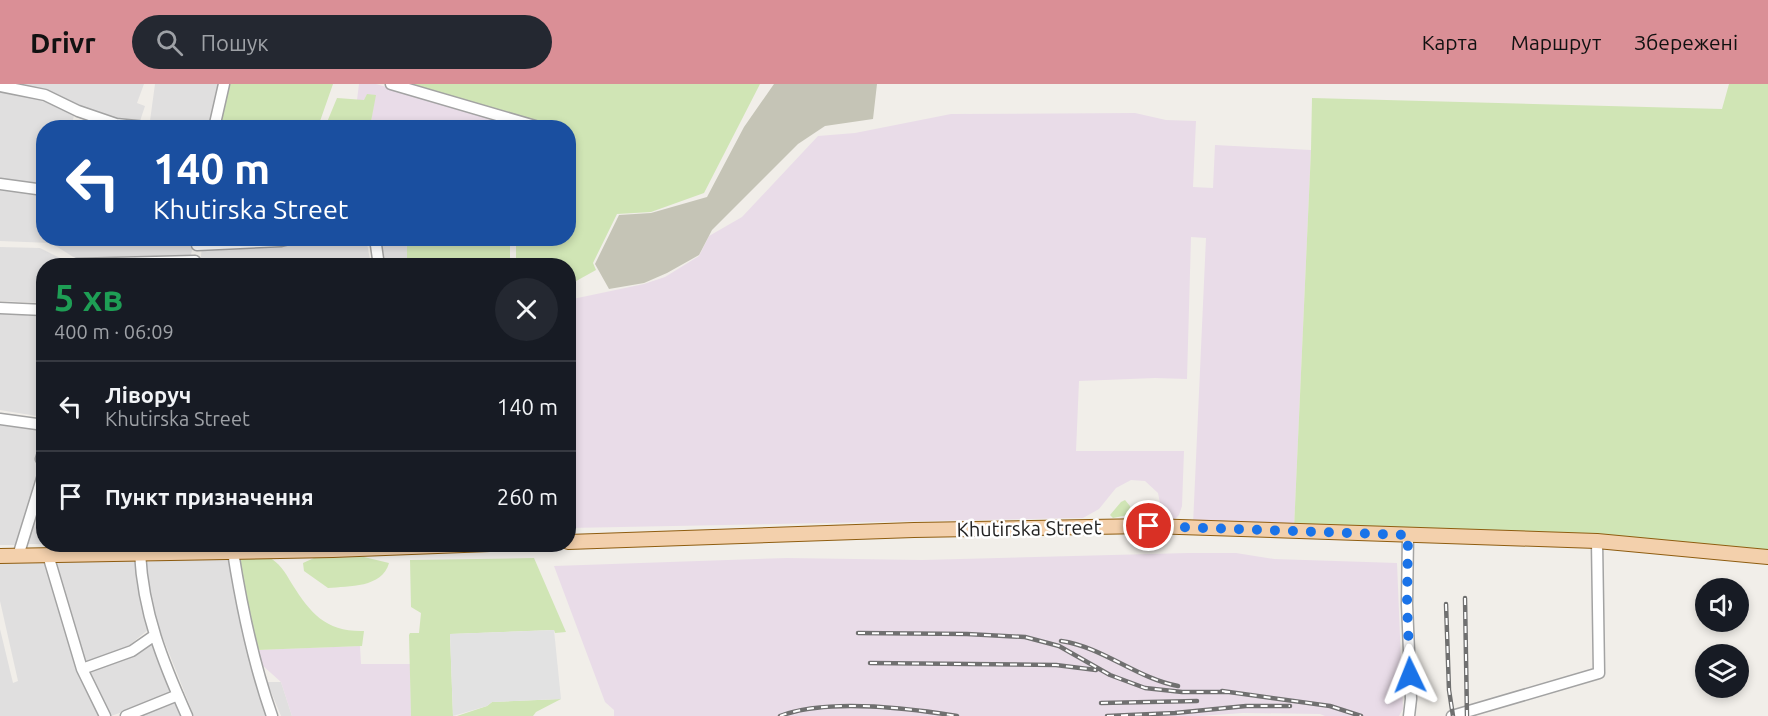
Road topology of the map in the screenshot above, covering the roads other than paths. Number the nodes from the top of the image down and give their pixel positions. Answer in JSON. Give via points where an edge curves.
{"nodes":[{"id":1,"x":224,"y":84,"type":"edge"},
{"id":2,"x":391,"y":84,"type":"edge"},
{"id":3,"x":0,"y":86,"type":"edge"},
{"id":4,"x":104,"y":120,"type":"edge"},
{"id":5,"x":216,"y":120,"type":"edge"},
{"id":6,"x":515,"y":120,"type":"edge"},
{"id":7,"x":0,"y":184,"type":"edge"},
{"id":8,"x":36,"y":189,"type":"edge"},
{"id":9,"x":0,"y":309,"type":"edge"},
{"id":10,"x":36,"y":310,"type":"edge"},
{"id":11,"x":0,"y":419,"type":"edge"},
{"id":12,"x":36,"y":424,"type":"edge"},
{"id":13,"x":36,"y":498,"type":"edge"},
{"id":14,"x":1408,"y":535,"type":"junction"},
{"id":15,"x":576,"y":542,"type":"edge"},
{"id":16,"x":1597,"y":542,"type":"junction"},
{"id":17,"x":61,"y":552,"type":"edge"},
{"id":18,"x":131,"y":552,"type":"edge"},
{"id":19,"x":233,"y":552,"type":"joint"},
{"id":20,"x":140,"y":554,"type":"junction"},
{"id":21,"x":48,"y":555,"type":"junction"},
{"id":22,"x":0,"y":556,"type":"edge"},
{"id":23,"x":18,"y":556,"type":"junction"},
{"id":24,"x":1768,"y":557,"type":"edge"},
{"id":25,"x":154,"y":635,"type":"junction"},
{"id":26,"x":82,"y":669,"type":"junction"},
{"id":27,"x":178,"y":695,"type":"junction"},
{"id":28,"x":105,"y":716,"type":"edge"},
{"id":29,"x":126,"y":716,"type":"edge"},
{"id":30,"x":187,"y":716,"type":"edge"},
{"id":31,"x":272,"y":716,"type":"edge"},
{"id":32,"x":1409,"y":716,"type":"edge"},
{"id":33,"x":1452,"y":716,"type":"edge"}],
"edges":[{"from":1,"to":5,"type":"street"},
{"from":2,"to":6,"type":"street"},
{"from":3,"to":4,"type":"street","via":[[45,95]]},
{"from":7,"to":8,"type":"street"},
{"from":9,"to":10,"type":"street"},
{"from":11,"to":12,"type":"street"},
{"from":13,"to":23,"type":"street"},
{"from":14,"to":15,"type":"main road","name":"Khutirska Street","via":[[1149,526]]},
{"from":14,"to":16,"type":"main road","name":"Khutirska Street"},
{"from":14,"to":32,"type":"street"},
{"from":16,"to":24,"type":"main road","name":"Khutirska Street"},
{"from":16,"to":33,"type":"street","via":[[1599,673]]},
{"from":17,"to":21,"type":"main road"},
{"from":18,"to":20,"type":"main road"},
{"from":19,"to":20,"type":"main road"},
{"from":19,"to":31,"type":"street","via":[[251,647]]},
{"from":20,"to":25,"type":"street"},
{"from":21,"to":23,"type":"main road"},
{"from":21,"to":26,"type":"street"},
{"from":22,"to":23,"type":"main road"},
{"from":25,"to":26,"type":"street","via":[[132,651]]},
{"from":25,"to":27,"type":"street"},
{"from":26,"to":28,"type":"street"},
{"from":27,"to":29,"type":"street"},
{"from":27,"to":30,"type":"street"}]}
